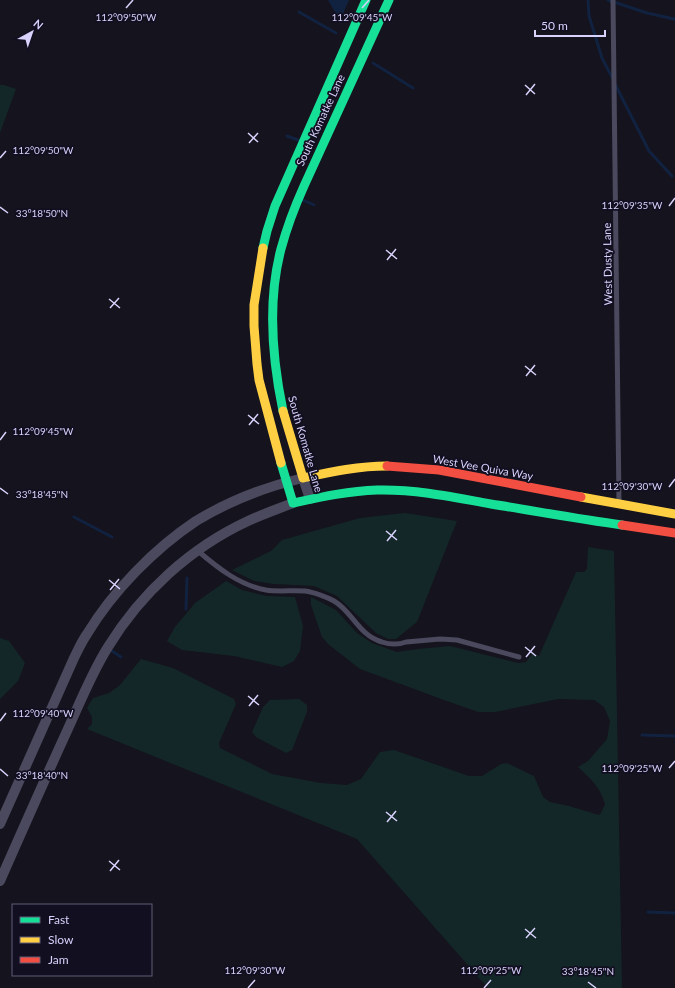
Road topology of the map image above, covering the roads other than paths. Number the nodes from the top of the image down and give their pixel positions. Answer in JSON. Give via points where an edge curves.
{"nodes":[{"id":1,"x":366,"y":0,"type":"edge"},
{"id":2,"x":389,"y":0,"type":"edge"},
{"id":3,"x":614,"y":0,"type":"edge"},
{"id":4,"x":302,"y":478,"type":"junction"},
{"id":5,"x":287,"y":482,"type":"junction"},
{"id":6,"x":310,"y":499,"type":"junction"},
{"id":7,"x":293,"y":503,"type":"junction"},
{"id":8,"x":619,"y":504,"type":"junction"},
{"id":9,"x":675,"y":514,"type":"edge"},
{"id":10,"x":675,"y":533,"type":"edge"},
{"id":11,"x":198,"y":551,"type":"junction"},
{"id":12,"x":519,"y":657,"type":"dead end"},
{"id":13,"x":0,"y":824,"type":"edge"},
{"id":14,"x":0,"y":881,"type":"edge"}],
"edges":[{"from":1,"to":5,"type":"street","name":"South Komatke Lane","via":[[276,206],[262,254],[254,305],[257,364]]},
{"from":2,"to":4,"type":"street","name":"South Komatke Lane","via":[[295,205],[276,276],[272,322],[277,382]]},
{"from":3,"to":8,"type":"lane","name":"West Dusty Lane"},
{"from":4,"to":5,"type":"street","name":"West Vee Quiva Way"},
{"from":4,"to":6,"type":"street","name":"South Komatke Lane"},
{"from":4,"to":8,"type":"street","name":"West Vee Quiva Way","via":[[372,466],[406,467],[439,470]]},
{"from":5,"to":7,"type":"street","name":"South Komatke Lane"},
{"from":5,"to":13,"type":"street","via":[[262,489],[197,521],[162,547],[114,596],[86,635],[74,658]]},
{"from":6,"to":7,"type":"street","name":"South Komatke Lane"},
{"from":6,"to":10,"type":"street","via":[[341,493],[404,491]]},
{"from":7,"to":11,"type":"street","name":"South Komatke Lane","via":[[247,521]]},
{"from":8,"to":9,"type":"street","name":"West Vee Quiva Way"},
{"from":11,"to":12,"type":"lane","via":[[229,575],[250,586],[265,590],[307,592],[334,601],[359,627],[378,641],[401,644],[440,639],[457,640]]},
{"from":11,"to":14,"type":"street","name":"South Komatke Lane","via":[[148,594],[108,647],[58,749]]}]}
